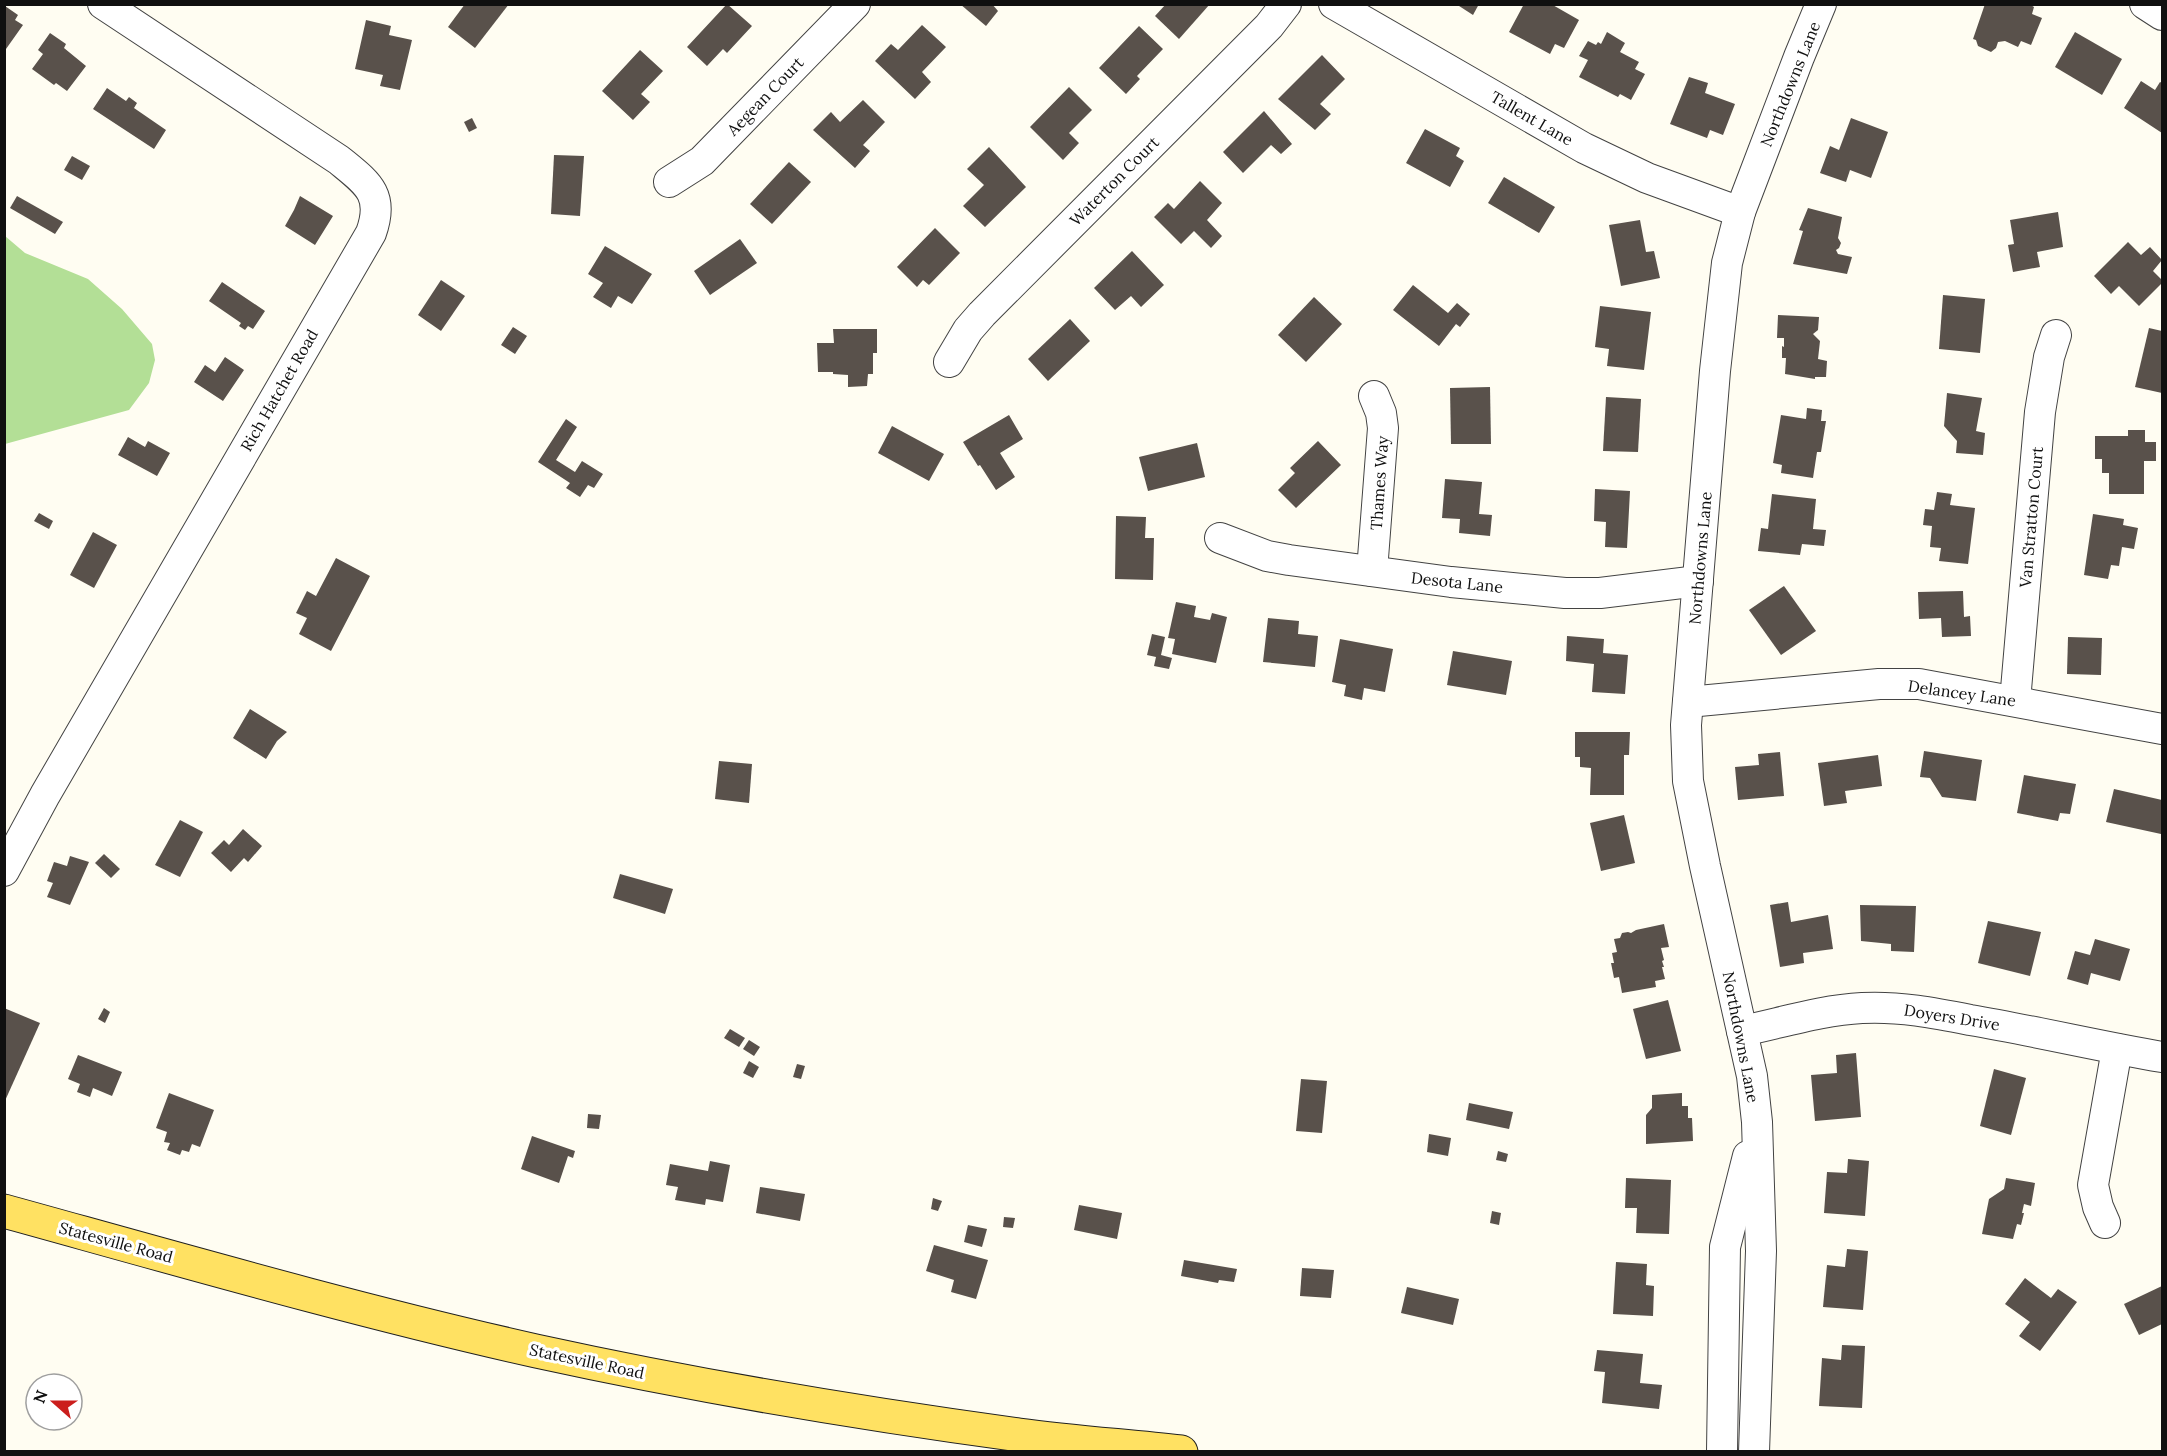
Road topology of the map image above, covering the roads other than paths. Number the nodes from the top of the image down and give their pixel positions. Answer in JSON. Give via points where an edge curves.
{"nodes":[{"id":1,"x":103,"y":4,"type":"edge"},
{"id":2,"x":855,"y":4,"type":"edge"},
{"id":3,"x":1286,"y":4,"type":"edge"},
{"id":4,"x":1334,"y":4,"type":"edge"},
{"id":5,"x":1821,"y":4,"type":"edge"},
{"id":6,"x":2145,"y":4,"type":"edge"},
{"id":7,"x":2163,"y":15,"type":"edge"},
{"id":8,"x":669,"y":182,"type":"dead end"},
{"id":9,"x":1740,"y":212,"type":"junction"},
{"id":10,"x":2056,"y":335,"type":"dead end"},
{"id":11,"x":949,"y":362,"type":"dead end"},
{"id":12,"x":1374,"y":396,"type":"dead end"},
{"id":13,"x":1220,"y":538,"type":"dead end"},
{"id":14,"x":1372,"y":571,"type":"junction"},
{"id":15,"x":1698,"y":581,"type":"junction"},
{"id":16,"x":2015,"y":700,"type":"junction"},
{"id":17,"x":1688,"y":702,"type":"junction"},
{"id":18,"x":2163,"y":729,"type":"edge"},
{"id":19,"x":4,"y":871,"type":"edge"},
{"id":20,"x":1742,"y":1031,"type":"junction"},
{"id":21,"x":2116,"y":1049,"type":"junction"},
{"id":22,"x":2163,"y":1057,"type":"edge"},
{"id":23,"x":1757,"y":1122,"type":"junction"},
{"id":24,"x":4,"y":1211,"type":"edge"},
{"id":25,"x":2105,"y":1222,"type":"dead end"},
{"id":26,"x":1181,"y":1452,"type":"edge"},
{"id":27,"x":1722,"y":1452,"type":"edge"},
{"id":28,"x":1754,"y":1452,"type":"edge"}],
"edges":[{"from":1,"to":19,"type":"street","name":"Rich Hatchet Road","via":[[339,160],[366,182],[375,196],[376,217],[371,233]]},
{"from":2,"to":8,"type":"street","name":"Aegean Court","via":[[702,161]]},
{"from":3,"to":11,"type":"street","name":"Waterton Court","via":[[1269,26],[982,314]]},
{"from":4,"to":9,"type":"street","name":"Tallent Lane","via":[[1584,148],[1647,178]]},
{"from":5,"to":9,"type":"street","name":"Northdowns Lane"},
{"from":6,"to":7,"type":"street"},
{"from":9,"to":15,"type":"street","name":"Northdowns Lane","via":[[1725,275]]},
{"from":10,"to":16,"type":"street","name":"Van Stratton Court","via":[[2040,412]]},
{"from":12,"to":14,"type":"street","name":"Thames Way","via":[[1383,428]]},
{"from":13,"to":14,"type":"street","name":"Desota Lane","via":[[1278,558]]},
{"from":14,"to":15,"type":"street","name":"Desota Lane","via":[[1565,592],[1600,593]]},
{"from":15,"to":17,"type":"street","name":"Northdowns Lane"},
{"from":16,"to":17,"type":"street","name":"Delancey Lane","via":[[1919,684],[1879,684]]},
{"from":16,"to":18,"type":"street","name":"Delancey Lane"},
{"from":17,"to":20,"type":"street","name":"Northdowns Lane","via":[[1688,782]]},
{"from":20,"to":21,"type":"street","name":"Doyers Drive","via":[[1843,1011],[1888,1008]]},
{"from":20,"to":23,"type":"street","name":"Northdowns Lane"},
{"from":21,"to":22,"type":"street","name":"Doyers Drive"},
{"from":21,"to":25,"type":"street","via":[[2093,1185]]},
{"from":23,"to":27,"type":"street","name":"Northdowns Lane","via":[[1725,1247]]},
{"from":23,"to":28,"type":"street","name":"Northdowns Lane","via":[[1761,1251]]},
{"from":24,"to":26,"type":"main road","name":"Statesville Road","via":[[283,1288],[672,1379],[1022,1435]]}]}
